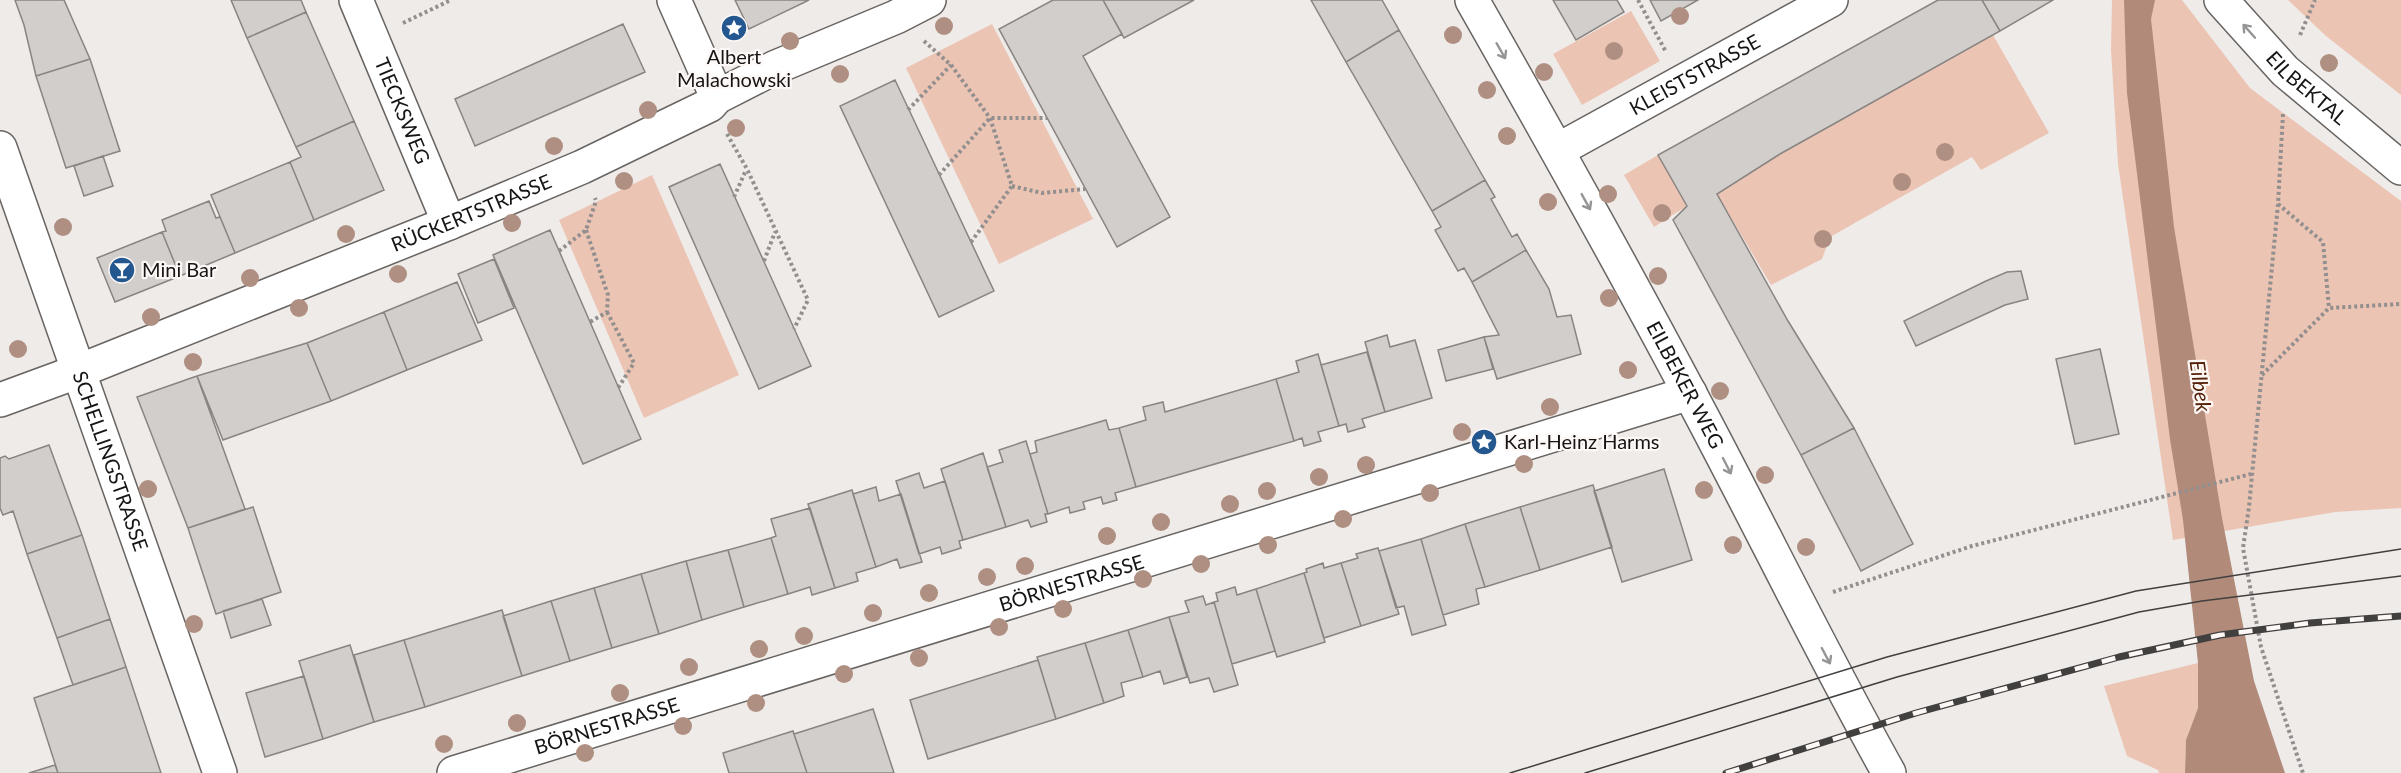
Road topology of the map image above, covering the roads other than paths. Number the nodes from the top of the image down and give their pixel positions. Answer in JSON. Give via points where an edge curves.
{"nodes":[{"id":1,"x":356,"y":0,"type":"edge"},
{"id":2,"x":674,"y":0,"type":"edge"},
{"id":3,"x":929,"y":0,"type":"edge"},
{"id":4,"x":1472,"y":0,"type":"edge"},
{"id":5,"x":1831,"y":0,"type":"edge"},
{"id":6,"x":2221,"y":0,"type":"edge"},
{"id":7,"x":714,"y":101,"type":"junction"},
{"id":8,"x":0,"y":148,"type":"edge"},
{"id":9,"x":1557,"y":150,"type":"junction"},
{"id":10,"x":2401,"y":168,"type":"edge"},
{"id":11,"x":449,"y":222,"type":"junction"},
{"id":12,"x":79,"y":371,"type":"junction"},
{"id":13,"x":1690,"y":393,"type":"junction"},
{"id":14,"x":0,"y":400,"type":"edge"},
{"id":15,"x":220,"y":773,"type":"edge"},
{"id":16,"x":454,"y":773,"type":"edge"},
{"id":17,"x":1889,"y":773,"type":"edge"}],
"edges":[{"from":1,"to":11,"type":"street","name":"TIECKSWEG"},
{"from":2,"to":7,"type":"street"},
{"from":3,"to":7,"type":"street","name":"RÜCKERTSTRASSE","via":[[776,67]]},
{"from":4,"to":9,"type":"street","name":"EILBEKER WEG","one_way":true},
{"from":5,"to":9,"type":"street","name":"KLEISTSTRASSE"},
{"from":10,"to":6,"type":"street","name":"EILBEKTAL","one_way":true,"via":[[2285,71]]},
{"from":7,"to":11,"type":"street","name":"RÜCKERTSTRASSE","via":[[582,167]]},
{"from":8,"to":12,"type":"street","name":"SCHELLINGSTRASSE"},
{"from":9,"to":13,"type":"street","name":"EILBEKER WEG","one_way":true},
{"from":11,"to":12,"type":"street","name":"RÜCKERTSTRASSE"},
{"from":12,"to":14,"type":"street","name":"RÜCKERTSTRASSE"},
{"from":12,"to":15,"type":"street","name":"SCHELLINGSTRASSE"},
{"from":13,"to":16,"type":"street","name":"BÖRNESTRASSE"},
{"from":13,"to":17,"type":"street","name":"EILBEKER WEG","one_way":true}]}
